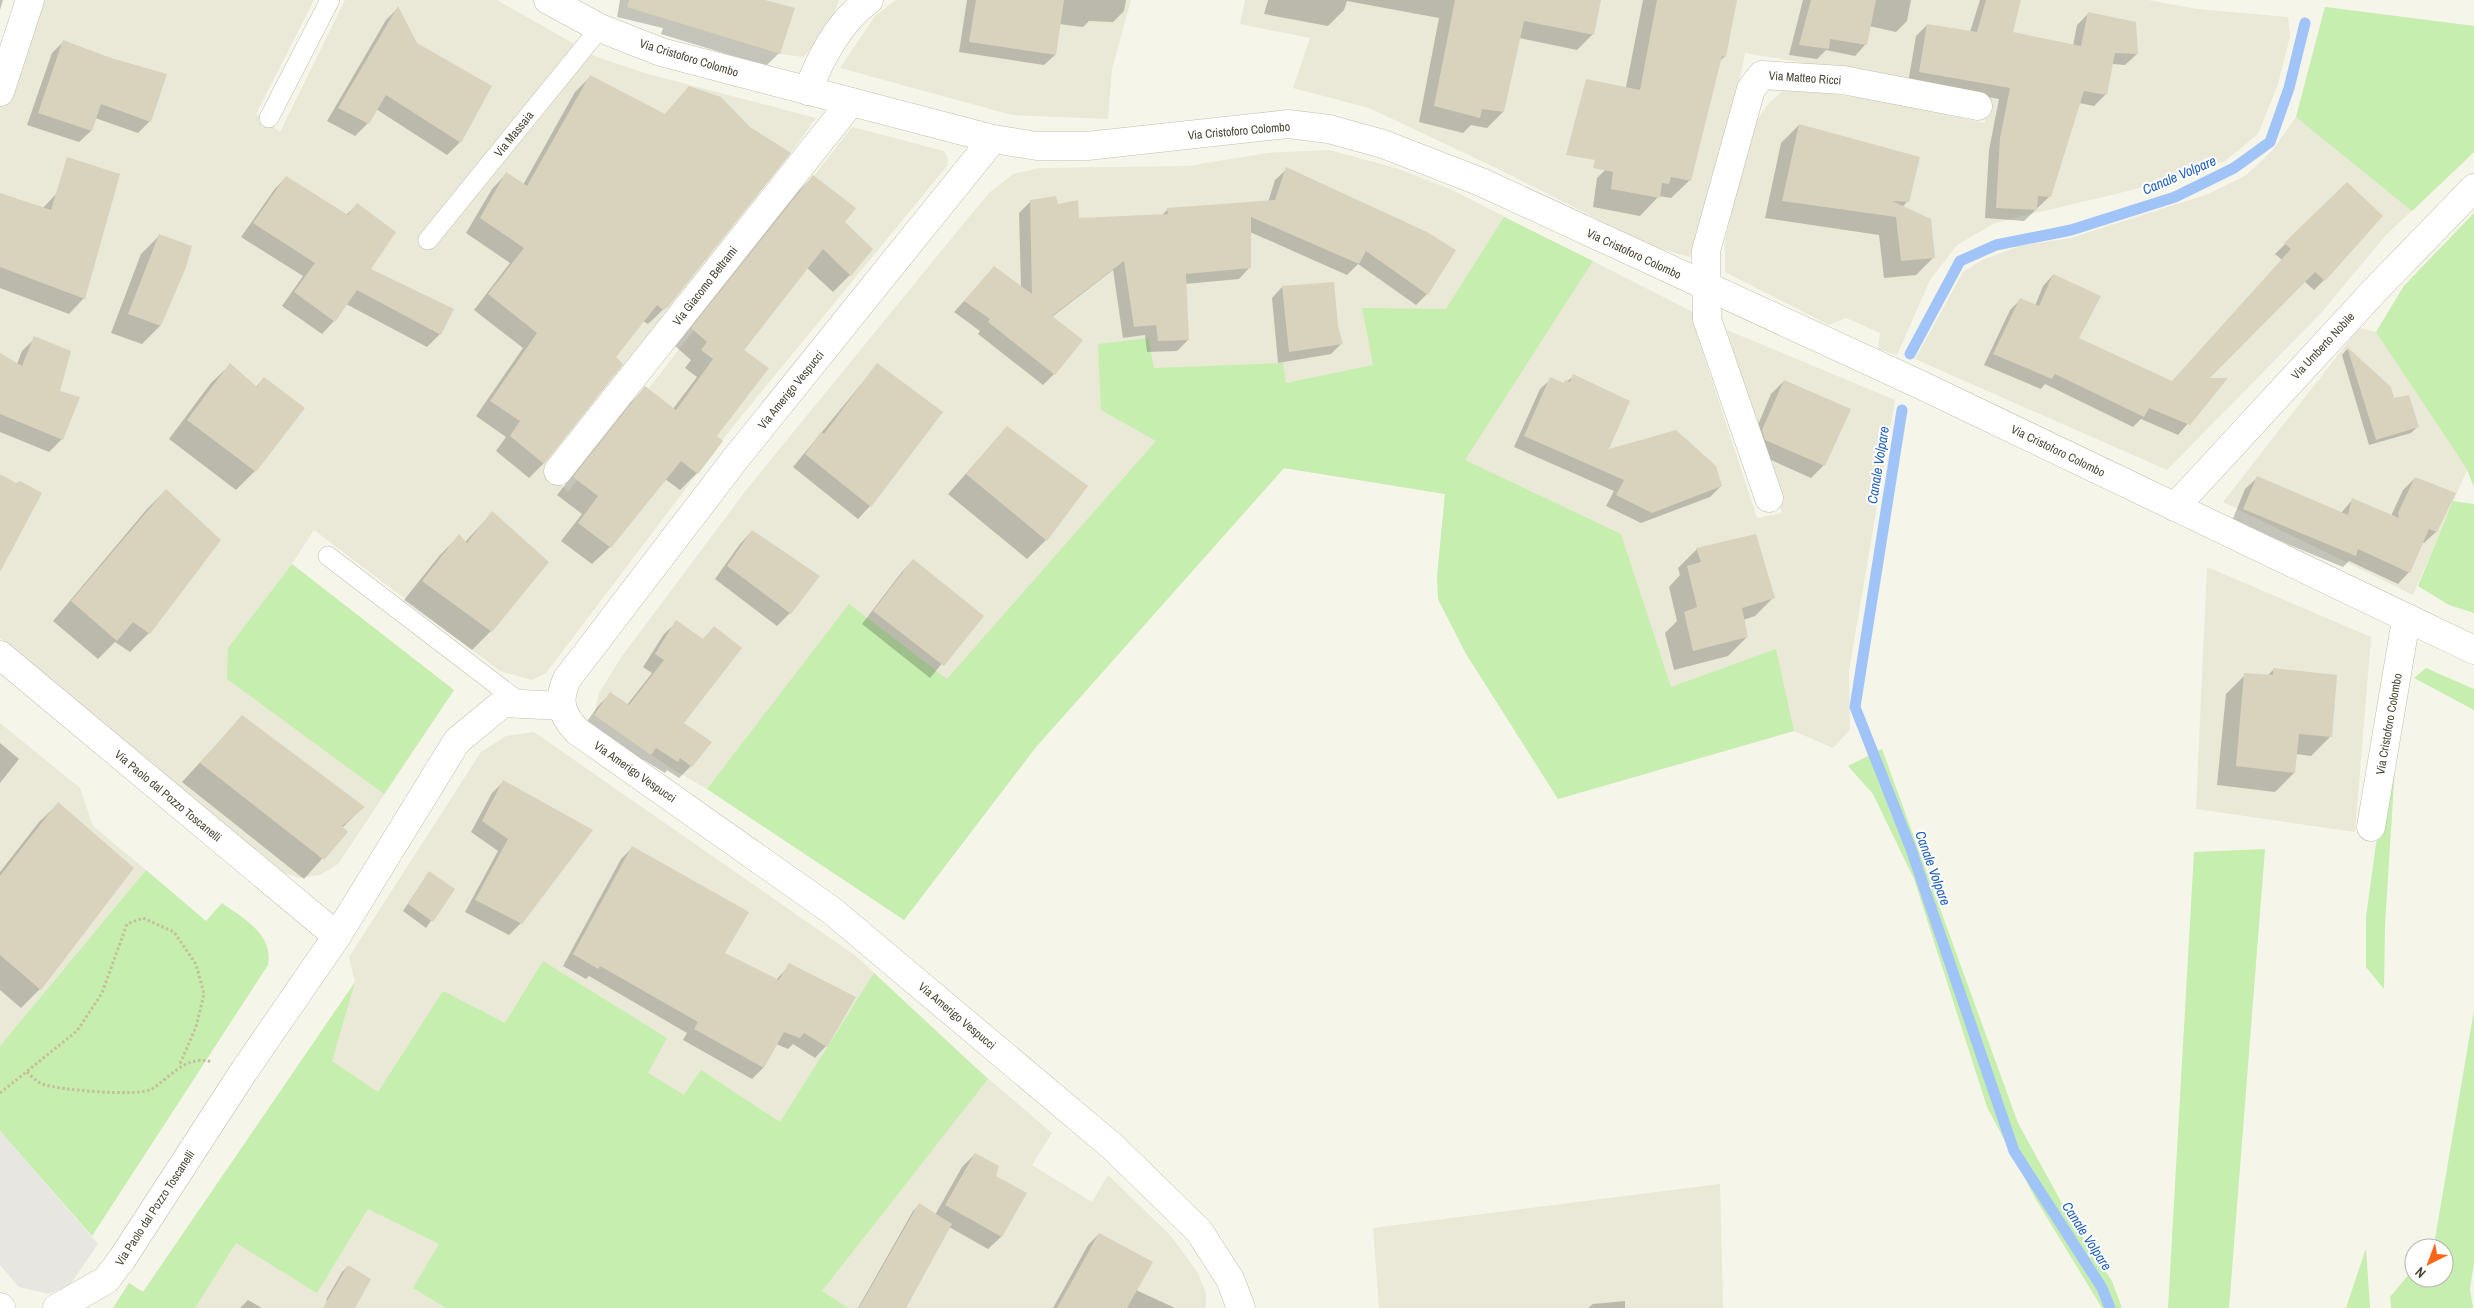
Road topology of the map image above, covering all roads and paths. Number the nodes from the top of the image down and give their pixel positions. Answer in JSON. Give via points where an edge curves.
{"nodes":[{"id":1,"x":30,"y":0,"type":"edge"},
{"id":2,"x":330,"y":0,"type":"edge"},
{"id":3,"x":548,"y":0,"type":"edge"},
{"id":4,"x":869,"y":0,"type":"edge"},
{"id":5,"x":600,"y":28,"type":"junction"},
{"id":6,"x":808,"y":91,"type":"junction"},
{"id":7,"x":0,"y":92,"type":"edge"},
{"id":8,"x":851,"y":102,"type":"junction"},
{"id":9,"x":1978,"y":106,"type":"dead end"},
{"id":10,"x":270,"y":118,"type":"dead end"},
{"id":11,"x":993,"y":140,"type":"junction"},
{"id":12,"x":2474,"y":188,"type":"edge"},
{"id":13,"x":428,"y":240,"type":"dead end"},
{"id":14,"x":1706,"y":288,"type":"junction"},
{"id":15,"x":558,"y":471,"type":"dead end"},
{"id":16,"x":1769,"y":498,"type":"dead end"},
{"id":17,"x":2175,"y":507,"type":"junction"},
{"id":18,"x":328,"y":556,"type":"dead end"},
{"id":19,"x":2406,"y":620,"type":"junction"},
{"id":20,"x":2474,"y":650,"type":"edge"},
{"id":21,"x":0,"y":655,"type":"edge"},
{"id":22,"x":522,"y":704,"type":"junction"},
{"id":23,"x":562,"y":706,"type":"junction"},
{"id":24,"x":2371,"y":827,"type":"dead end"},
{"id":25,"x":337,"y":936,"type":"junction"},
{"id":26,"x":179,"y":1066,"type":"junction"},
{"id":27,"x":244,"y":1071,"type":"junction"},
{"id":28,"x":27,"y":1072,"type":"junction"},
{"id":29,"x":0,"y":1094,"type":"edge"},
{"id":30,"x":106,"y":1280,"type":"junction"},
{"id":31,"x":57,"y":1308,"type":"edge"},
{"id":32,"x":101,"y":1308,"type":"edge"},
{"id":33,"x":1241,"y":1308,"type":"edge"}],
"edges":[{"from":1,"to":7,"type":"street"},
{"from":2,"to":10,"type":"lane"},
{"from":3,"to":5,"type":"street","name":"Via Cristoforo Colombo"},
{"from":4,"to":6,"type":"street","via":[[858,8],[835,38],[816,69]]},
{"from":5,"to":6,"type":"street","name":"Via Cristoforo Colombo","via":[[661,52]]},
{"from":5,"to":13,"type":"lane","name":"Via Massaia"},
{"from":6,"to":8,"type":"street","name":"Via Cristoforo Colombo"},
{"from":8,"to":11,"type":"street","name":"Via Cristoforo Colombo"},
{"from":8,"to":15,"type":"street","name":"Via Giacomo Beltrami"},
{"from":9,"to":14,"type":"street","name":"Via Matteo Ricci","via":[[1843,80],[1762,75],[1751,89],[1706,251]]},
{"from":11,"to":14,"type":"street","name":"Via Cristoforo Colombo","via":[[1037,146],[1088,146],[1288,124],[1329,129],[1383,144],[1481,182]]},
{"from":11,"to":23,"type":"street","name":"Via Amerigo Vespucci","via":[[736,458],[573,671],[560,692]]},
{"from":12,"to":17,"type":"street","name":"Via Umberto Nobile"},
{"from":14,"to":16,"type":"street","via":[[1707,319]]},
{"from":14,"to":17,"type":"street","name":"Via Cristoforo Colombo","via":[[1921,385]]},
{"from":17,"to":19,"type":"street","name":"Via Cristoforo Colombo"},
{"from":18,"to":22,"type":"lane"},
{"from":19,"to":20,"type":"street","name":"Via Cristoforo Colombo"},
{"from":19,"to":24,"type":"street","name":"Via Cristoforo Colombo"},
{"from":21,"to":25,"type":"street","name":"Via Paolo dal Pozzo Toscanelli"},
{"from":22,"to":23,"type":"street","name":"Via Paolo dal Pozzo Toscanelli"},
{"from":22,"to":25,"type":"street","name":"Via Paolo dal Pozzo Toscanelli","via":[[503,703],[457,741]]},
{"from":23,"to":33,"type":"street","name":"Via Amerigo Vespucci","via":[[566,719],[577,731],[831,910],[1113,1147],[1200,1231],[1230,1279]]},
{"from":25,"to":27,"type":"street","name":"Via Paolo dal Pozzo Toscanelli"},
{"from":26,"to":27,"type":"path","via":[[205,1060]]},
{"from":26,"to":28,"type":"path","via":[[150,1090],[99,1092],[40,1083]]},
{"from":26,"to":28,"type":"path","via":[[196,1027],[204,994],[196,964],[174,932],[143,918],[127,924],[102,993],[77,1031]]},
{"from":27,"to":30,"type":"street","name":"Via Paolo dal Pozzo Toscanelli"},
{"from":28,"to":29,"type":"path"},
{"from":30,"to":31,"type":"street","name":"Via Paolo dal Pozzo Toscanelli"},
{"from":30,"to":32,"type":"street","name":"Via Paolo dal Pozzo Toscanelli"}]}
